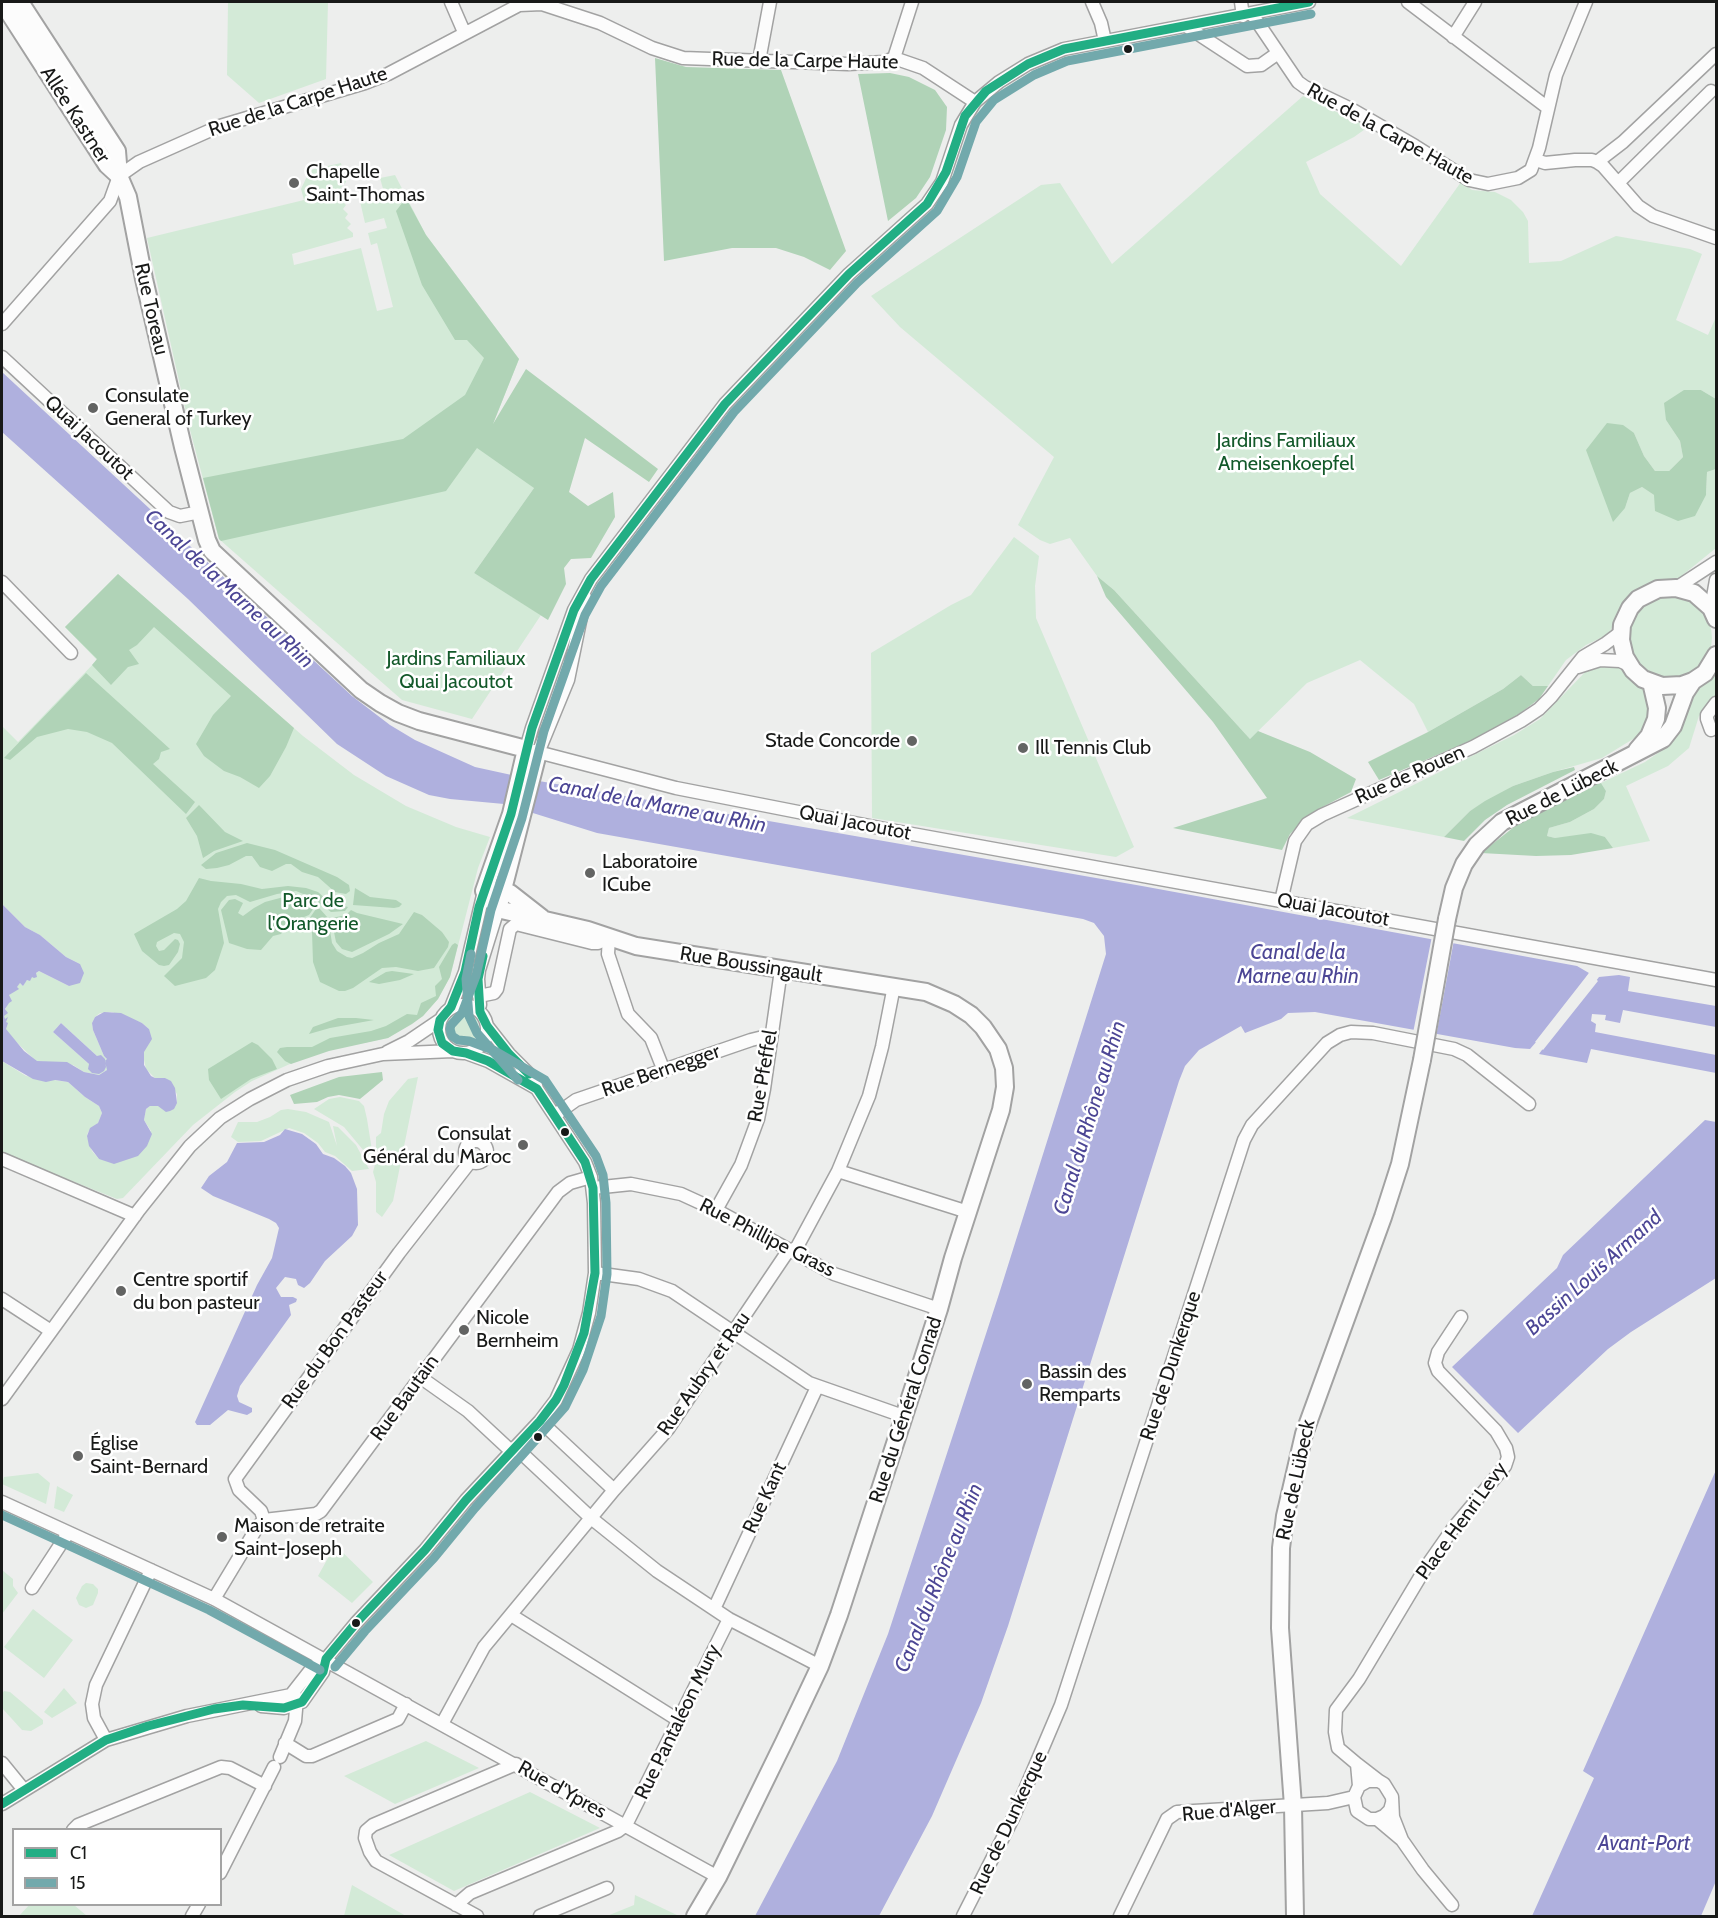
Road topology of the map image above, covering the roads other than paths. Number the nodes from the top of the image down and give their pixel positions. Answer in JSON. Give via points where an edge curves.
{"nodes":[{"id":1,"x":2,"y":2,"type":"edge"},
{"id":2,"x":20,"y":2,"type":"edge"},
{"id":3,"x":451,"y":2,"type":"edge"},
{"id":4,"x":770,"y":2,"type":"edge"},
{"id":5,"x":912,"y":2,"type":"edge"},
{"id":6,"x":1092,"y":2,"type":"edge"},
{"id":7,"x":1241,"y":2,"type":"edge"},
{"id":8,"x":1309,"y":2,"type":"edge"},
{"id":9,"x":1408,"y":2,"type":"edge"},
{"id":10,"x":1475,"y":2,"type":"edge"},
{"id":11,"x":1586,"y":2,"type":"edge"},
{"id":12,"x":1247,"y":15,"type":"junction"},
{"id":13,"x":1186,"y":26,"type":"junction"},
{"id":14,"x":464,"y":32,"type":"junction"},
{"id":15,"x":1453,"y":37,"type":"junction"},
{"id":16,"x":1105,"y":40,"type":"junction"},
{"id":17,"x":1278,"y":53,"type":"junction"},
{"id":18,"x":1716,"y":54,"type":"edge"},
{"id":19,"x":894,"y":58,"type":"junction"},
{"id":20,"x":759,"y":61,"type":"junction"},
{"id":21,"x":1711,"y":91,"type":"dead end"},
{"id":22,"x":975,"y":102,"type":"junction"},
{"id":23,"x":1548,"y":108,"type":"junction"},
{"id":24,"x":84,"y":115,"type":"junction"},
{"id":25,"x":1536,"y":160,"type":"junction"},
{"id":26,"x":1597,"y":162,"type":"junction"},
{"id":27,"x":119,"y":176,"type":"junction"},
{"id":28,"x":1618,"y":183,"type":"junction"},
{"id":29,"x":1716,"y":238,"type":"edge"},
{"id":30,"x":2,"y":324,"type":"edge"},
{"id":31,"x":2,"y":357,"type":"edge"},
{"id":32,"x":200,"y":512,"type":"junction"},
{"id":33,"x":1716,"y":562,"type":"edge"},
{"id":34,"x":1716,"y":580,"type":"edge"},
{"id":35,"x":2,"y":582,"type":"edge"},
{"id":36,"x":588,"y":586,"type":"junction"},
{"id":37,"x":1676,"y":588,"type":"junction"},
{"id":38,"x":1714,"y":614,"type":"edge"},
{"id":39,"x":1621,"y":632,"type":"junction"},
{"id":40,"x":70,"y":653,"type":"dead end"},
{"id":41,"x":1716,"y":656,"type":"edge"},
{"id":42,"x":1629,"y":665,"type":"junction"},
{"id":43,"x":1571,"y":670,"type":"junction"},
{"id":44,"x":1693,"y":681,"type":"junction"},
{"id":45,"x":1651,"y":682,"type":"junction"},
{"id":46,"x":1716,"y":703,"type":"edge"},
{"id":47,"x":1711,"y":730,"type":"dead end"},
{"id":48,"x":530,"y":759,"type":"junction"},
{"id":49,"x":1625,"y":761,"type":"junction"},
{"id":50,"x":516,"y":816,"type":"junction"},
{"id":51,"x":511,"y":862,"type":"junction"},
{"id":52,"x":503,"y":890,"type":"junction"},
{"id":53,"x":484,"y":891,"type":"junction"},
{"id":54,"x":1281,"y":901,"type":"junction"},
{"id":55,"x":525,"y":905,"type":"junction"},
{"id":56,"x":498,"y":909,"type":"junction"},
{"id":57,"x":542,"y":918,"type":"junction"},
{"id":58,"x":609,"y":937,"type":"junction"},
{"id":59,"x":781,"y":970,"type":"junction"},
{"id":60,"x":1716,"y":980,"type":"edge"},
{"id":61,"x":894,"y":986,"type":"junction"},
{"id":62,"x":479,"y":996,"type":"junction"},
{"id":63,"x":451,"y":1007,"type":"junction"},
{"id":64,"x":480,"y":1012,"type":"junction"},
{"id":65,"x":440,"y":1020,"type":"junction"},
{"id":66,"x":487,"y":1026,"type":"junction"},
{"id":67,"x":771,"y":1035,"type":"junction"},
{"id":68,"x":453,"y":1052,"type":"junction"},
{"id":69,"x":466,"y":1053,"type":"junction"},
{"id":70,"x":383,"y":1054,"type":"junction"},
{"id":71,"x":664,"y":1071,"type":"junction"},
{"id":72,"x":537,"y":1089,"type":"junction"},
{"id":73,"x":1529,"y":1104,"type":"dead end"},
{"id":74,"x":555,"y":1115,"type":"junction"},
{"id":75,"x":2,"y":1159,"type":"edge"},
{"id":76,"x":470,"y":1162,"type":"dead end"},
{"id":77,"x":838,"y":1171,"type":"junction"},
{"id":78,"x":592,"y":1183,"type":"junction"},
{"id":79,"x":716,"y":1210,"type":"junction"},
{"id":80,"x":968,"y":1212,"type":"junction"},
{"id":81,"x":135,"y":1216,"type":"junction"},
{"id":82,"x":791,"y":1251,"type":"junction"},
{"id":83,"x":595,"y":1273,"type":"junction"},
{"id":84,"x":2,"y":1299,"type":"edge"},
{"id":85,"x":939,"y":1309,"type":"junction"},
{"id":86,"x":1461,"y":1317,"type":"dead end"},
{"id":87,"x":51,"y":1331,"type":"junction"},
{"id":88,"x":733,"y":1332,"type":"junction"},
{"id":89,"x":420,"y":1377,"type":"junction"},
{"id":90,"x":13,"y":1385,"type":"junction"},
{"id":91,"x":817,"y":1388,"type":"junction"},
{"id":92,"x":2,"y":1399,"type":"edge"},
{"id":93,"x":2,"y":1408,"type":"edge"},
{"id":94,"x":903,"y":1416,"type":"junction"},
{"id":95,"x":540,"y":1421,"type":"junction"},
{"id":96,"x":513,"y":1449,"type":"junction"},
{"id":97,"x":614,"y":1490,"type":"junction"},
{"id":98,"x":2,"y":1502,"type":"edge"},
{"id":99,"x":591,"y":1518,"type":"junction"},
{"id":100,"x":264,"y":1520,"type":"junction"},
{"id":101,"x":68,"y":1533,"type":"junction"},
{"id":102,"x":150,"y":1570,"type":"junction"},
{"id":103,"x":32,"y":1588,"type":"dead end"},
{"id":104,"x":214,"y":1599,"type":"junction"},
{"id":105,"x":714,"y":1609,"type":"junction"},
{"id":106,"x":511,"y":1615,"type":"junction"},
{"id":107,"x":729,"y":1619,"type":"junction"},
{"id":108,"x":326,"y":1659,"type":"junction"},
{"id":109,"x":820,"y":1666,"type":"junction"},
{"id":110,"x":299,"y":1687,"type":"junction"},
{"id":111,"x":297,"y":1704,"type":"junction"},
{"id":112,"x":406,"y":1704,"type":"junction"},
{"id":113,"x":243,"y":1705,"type":"junction"},
{"id":114,"x":678,"y":1720,"type":"junction"},
{"id":115,"x":442,"y":1724,"type":"junction"},
{"id":116,"x":106,"y":1740,"type":"junction"},
{"id":117,"x":285,"y":1743,"type":"junction"},
{"id":118,"x":2,"y":1763,"type":"edge"},
{"id":119,"x":516,"y":1764,"type":"junction"},
{"id":120,"x":1357,"y":1764,"type":"junction"},
{"id":121,"x":1379,"y":1781,"type":"junction"},
{"id":122,"x":265,"y":1786,"type":"junction"},
{"id":123,"x":24,"y":1790,"type":"junction"},
{"id":124,"x":1356,"y":1791,"type":"junction"},
{"id":125,"x":1328,"y":1803,"type":"junction"},
{"id":126,"x":1392,"y":1803,"type":"junction"},
{"id":127,"x":2,"y":1804,"type":"edge"},
{"id":128,"x":1293,"y":1806,"type":"junction"},
{"id":129,"x":1357,"y":1811,"type":"junction"},
{"id":130,"x":1377,"y":1819,"type":"junction"},
{"id":131,"x":626,"y":1825,"type":"junction"},
{"id":132,"x":75,"y":1828,"type":"edge"},
{"id":133,"x":1402,"y":1840,"type":"junction"},
{"id":134,"x":222,"y":1869,"type":"edge"},
{"id":135,"x":718,"y":1877,"type":"junction"},
{"id":136,"x":607,"y":1888,"type":"dead end"},
{"id":137,"x":456,"y":1905,"type":"junction"},
{"id":138,"x":1452,"y":1905,"type":"dead end"},
{"id":139,"x":477,"y":1917,"type":"edge"},
{"id":140,"x":540,"y":1917,"type":"edge"},
{"id":141,"x":694,"y":1917,"type":"edge"},
{"id":142,"x":963,"y":1917,"type":"edge"},
{"id":143,"x":1120,"y":1917,"type":"edge"},
{"id":144,"x":1295,"y":1917,"type":"edge"}],
"edges":[{"from":1,"to":24,"type":"main road","name":"Allée Kastner"},
{"from":2,"to":24,"type":"main road","name":"Allée Kastner"},
{"from":3,"to":14,"type":"street"},
{"from":4,"to":20,"type":"street"},
{"from":5,"to":19,"type":"street"},
{"from":6,"to":16,"type":"street"},
{"from":7,"to":12,"type":"street"},
{"from":8,"to":12,"type":"street"},
{"from":9,"to":15,"type":"street"},
{"from":10,"to":15,"type":"street"},
{"from":11,"to":23,"type":"street","via":[[1556,75]]},
{"from":12,"to":13,"type":"street"},
{"from":12,"to":17,"type":"street","name":"Rue de la Carpe Haute"},
{"from":13,"to":16,"type":"street"},
{"from":13,"to":17,"type":"street","via":[[1247,66],[1261,65]]},
{"from":14,"to":20,"type":"street","name":"Rue de la Carpe Haute","via":[[519,5],[542,4],[600,23],[683,58]]},
{"from":14,"to":27,"type":"street","name":"Rue de la Carpe Haute","via":[[388,74],[220,126],[139,162]]},
{"from":15,"to":23,"type":"street"},
{"from":16,"to":22,"type":"street","via":[[1041,57],[999,82]]},
{"from":17,"to":25,"type":"street","name":"Rue de la Carpe Haute","via":[[1305,87],[1352,110],[1475,183],[1518,178],[1531,170]]},
{"from":18,"to":26,"type":"street"},
{"from":19,"to":20,"type":"street","name":"Rue de la Carpe Haute","via":[[848,64]]},
{"from":19,"to":22,"type":"street","name":"Rue de la Carpe Haute","via":[[923,68]]},
{"from":21,"to":28,"type":"street"},
{"from":22,"to":36,"type":"street","via":[[961,125],[942,182],[927,204],[849,274],[725,404]]},
{"from":23,"to":25,"type":"street"},
{"from":24,"to":27,"type":"main road","name":"Allée Kastner","via":[[117,151]]},
{"from":25,"to":26,"type":"street"},
{"from":26,"to":28,"type":"street"},
{"from":27,"to":30,"type":"street","via":[[110,201]]},
{"from":27,"to":32,"type":"main road","name":"Rue Toreau","via":[[128,196]]},
{"from":28,"to":29,"type":"street","via":[[1638,207],[1653,216]]},
{"from":31,"to":32,"type":"street","name":"Quai Jacoutot","via":[[169,513],[180,516]]},
{"from":32,"to":48,"type":"main road","name":"Quai Jacoutot","via":[[212,551],[361,690],[398,713]]},
{"from":33,"to":37,"type":"street"},
{"from":34,"to":38,"type":"street"},
{"from":35,"to":40,"type":"street"},
{"from":36,"to":48,"type":"street","via":[[568,680]]},
{"from":36,"to":48,"type":"street","via":[[574,610],[532,728]]},
{"from":37,"to":38,"type":"main road","via":[[1694,593]]},
{"from":37,"to":39,"type":"main road","via":[[1658,589],[1638,599],[1626,615]]},
{"from":39,"to":42,"type":"main road"},
{"from":39,"to":43,"type":"street","name":"Rue de Rouen","via":[[1583,657]]},
{"from":41,"to":44,"type":"main road","name":"Rue de Lübeck","via":[[1705,673]]},
{"from":42,"to":43,"type":"street","via":[[1600,660]]},
{"from":42,"to":45,"type":"main road"},
{"from":43,"to":54,"type":"street","name":"Rue de Rouen","via":[[1551,697],[1521,722],[1307,824],[1295,841]]},
{"from":44,"to":45,"type":"main road","via":[[1673,686]]},
{"from":44,"to":49,"type":"main road","name":"Rue de Lübeck","via":[[1663,739]]},
{"from":45,"to":49,"type":"main road","via":[[1657,708],[1654,727]]},
{"from":46,"to":47,"type":"street","via":[[1707,715]]},
{"from":48,"to":50,"type":"main road"},
{"from":48,"to":54,"type":"street","name":"Quai Jacoutot"},
{"from":49,"to":128,"type":"main road","name":"Rue de Lübeck","bridge":true,"via":[[1502,822],[1464,864],[1454,888],[1400,1164],[1304,1434],[1285,1516],[1280,1628]]},
{"from":50,"to":51,"type":"main road"},
{"from":50,"to":53,"type":"main road"},
{"from":51,"to":52,"type":"main road"},
{"from":51,"to":55,"type":"main road"},
{"from":52,"to":53,"type":"main road"},
{"from":52,"to":55,"type":"main road","name":"Rue Boussingault"},
{"from":52,"to":56,"type":"main road"},
{"from":53,"to":56,"type":"main road"},
{"from":53,"to":63,"type":"street","via":[[465,972]]},
{"from":54,"to":60,"type":"street","name":"Quai Jacoutot"},
{"from":55,"to":57,"type":"main road","name":"Rue Boussingault"},
{"from":56,"to":57,"type":"main road","name":"Rue Boussingault"},
{"from":56,"to":62,"type":"street","via":[[479,970]]},
{"from":57,"to":58,"type":"main road","name":"Rue Boussingault"},
{"from":58,"to":59,"type":"main road","name":"Rue Boussingault","via":[[651,949]]},
{"from":58,"to":62,"type":"street","name":"Rue Boussingault","via":[[592,943],[516,924],[510,929],[497,989]]},
{"from":58,"to":71,"type":"street","via":[[608,954],[628,1014],[651,1038]]},
{"from":59,"to":61,"type":"main road","name":"Rue Boussingault"},
{"from":59,"to":67,"type":"street","name":"Rue Pfeffel"},
{"from":61,"to":77,"type":"street","name":"Rue Aubry et Rau","via":[[869,1096]]},
{"from":61,"to":80,"type":"main road","name":"Rue du Général Conrad","via":[[926,992],[965,1011],[989,1034],[1002,1059],[1004,1098]]},
{"from":62,"to":64,"type":"street"},
{"from":63,"to":64,"type":"street","via":[[461,1004]]},
{"from":63,"to":65,"type":"street"},
{"from":64,"to":66,"type":"street"},
{"from":65,"to":68,"type":"street","via":[[442,1043]]},
{"from":65,"to":70,"type":"street"},
{"from":66,"to":69,"type":"street","via":[[477,1049]]},
{"from":66,"to":72,"type":"street","via":[[534,1079]]},
{"from":67,"to":71,"type":"street","name":"Rue Bernegger"},
{"from":67,"to":79,"type":"street","name":"Rue Pfeffel","via":[[758,1119],[741,1166]]},
{"from":68,"to":69,"type":"street"},
{"from":68,"to":70,"type":"street"},
{"from":69,"to":72,"type":"street","via":[[495,1064]]},
{"from":70,"to":81,"type":"street","via":[[287,1080],[220,1118],[190,1146]]},
{"from":71,"to":74,"type":"street","name":"Rue Bernegger","via":[[576,1100]]},
{"from":72,"to":74,"type":"street"},
{"from":73,"to":142,"type":"street","name":"Rue de Dunkerque","via":[[1454,1049],[1351,1032],[1327,1043],[1248,1132],[1075,1667],[1018,1808]]},
{"from":74,"to":78,"type":"street","via":[[585,1162]]},
{"from":75,"to":81,"type":"street"},
{"from":76,"to":100,"type":"street","name":"Rue du Bon Pasteur","via":[[235,1479],[239,1490],[261,1511]]},
{"from":77,"to":80,"type":"street"},
{"from":77,"to":82,"type":"street","name":"Rue Aubry et Rau","via":[[797,1247]]},
{"from":78,"to":79,"type":"street","name":"Rue Phillipe Grass","via":[[656,1188]]},
{"from":78,"to":83,"type":"street"},
{"from":78,"to":89,"type":"street","name":"Rue Bautain","via":[[570,1183],[558,1192]]},
{"from":79,"to":82,"type":"street","name":"Rue Phillipe Grass"},
{"from":80,"to":85,"type":"main road","name":"Rue du Général Conrad"},
{"from":81,"to":87,"type":"street"},
{"from":82,"to":85,"type":"street","name":"Rue Phillipe Grass","via":[[834,1274]]},
{"from":82,"to":88,"type":"street","name":"Rue Aubry et Rau"},
{"from":83,"to":88,"type":"street","via":[[639,1279],[672,1291]]},
{"from":83,"to":95,"type":"street","via":[[579,1350],[556,1400]]},
{"from":84,"to":87,"type":"street"},
{"from":85,"to":94,"type":"main road","name":"Rue du Général Conrad"},
{"from":86,"to":120,"type":"street","name":"Place Henri Levy","via":[[1435,1363],[1438,1371],[1496,1431],[1508,1457],[1426,1567],[1336,1710],[1338,1748]]},
{"from":87,"to":90,"type":"street"},
{"from":88,"to":91,"type":"street"},
{"from":88,"to":97,"type":"street","name":"Rue Aubry et Rau","via":[[668,1430]]},
{"from":89,"to":96,"type":"street"},
{"from":89,"to":100,"type":"street","name":"Rue Bautain","via":[[321,1511]]},
{"from":90,"to":92,"type":"street"},
{"from":90,"to":93,"type":"street"},
{"from":91,"to":94,"type":"street"},
{"from":91,"to":105,"type":"street","name":"Rue Kant"},
{"from":94,"to":109,"type":"main road","name":"Rue du Général Conrad"},
{"from":95,"to":96,"type":"street"},
{"from":95,"to":97,"type":"street"},
{"from":96,"to":99,"type":"street"},
{"from":96,"to":108,"type":"street"},
{"from":97,"to":99,"type":"street","name":"Rue Aubry et Rau"},
{"from":98,"to":101,"type":"street","name":"Rue d'Ypres"},
{"from":99,"to":105,"type":"street","via":[[657,1571]]},
{"from":99,"to":106,"type":"street","name":"Rue Aubry et Rau"},
{"from":100,"to":104,"type":"street"},
{"from":101,"to":102,"type":"street","name":"Rue d'Ypres"},
{"from":101,"to":103,"type":"street"},
{"from":102,"to":104,"type":"street","name":"Rue d'Ypres"},
{"from":102,"to":116,"type":"street","via":[[96,1685],[94,1718]]},
{"from":104,"to":108,"type":"street","name":"Rue d'Ypres"},
{"from":105,"to":107,"type":"street"},
{"from":106,"to":114,"type":"street"},
{"from":106,"to":115,"type":"street","name":"Rue Aubry et Rau","via":[[484,1647]]},
{"from":107,"to":109,"type":"street"},
{"from":107,"to":114,"type":"street","name":"Rue Pantaléon Mury"},
{"from":108,"to":110,"type":"street","via":[[313,1667]]},
{"from":108,"to":111,"type":"street","via":[[321,1675]]},
{"from":108,"to":112,"type":"street","name":"Rue d'Ypres"},
{"from":109,"to":135,"type":"main road","name":"Rue du Général Conrad"},
{"from":110,"to":111,"type":"street"},
{"from":110,"to":113,"type":"street","via":[[282,1698]]},
{"from":111,"to":113,"type":"street"},
{"from":111,"to":117,"type":"street","via":[[295,1721]]},
{"from":112,"to":115,"type":"street","name":"Rue d'Ypres"},
{"from":112,"to":117,"type":"street","via":[[398,1719],[312,1756]]},
{"from":113,"to":116,"type":"street","via":[[187,1716]]},
{"from":114,"to":131,"type":"street","name":"Rue Pantaléon Mury"},
{"from":115,"to":119,"type":"street","name":"Rue d'Ypres"},
{"from":116,"to":123,"type":"street"},
{"from":117,"to":122,"type":"street"},
{"from":118,"to":123,"type":"street"},
{"from":119,"to":131,"type":"street","name":"Rue d'Ypres"},
{"from":119,"to":137,"type":"street","via":[[366,1831],[365,1838],[376,1861]]},
{"from":120,"to":121,"type":"street","name":"Place Henri Levy"},
{"from":120,"to":124,"type":"street"},
{"from":121,"to":124,"type":"street","via":[[1368,1781]]},
{"from":121,"to":126,"type":"street","via":[[1390,1790]]},
{"from":122,"to":132,"type":"street","via":[[221,1767]]},
{"from":122,"to":134,"type":"street"},
{"from":123,"to":127,"type":"street"},
{"from":124,"to":125,"type":"street"},
{"from":124,"to":129,"type":"street"},
{"from":125,"to":128,"type":"street","name":"Rue d'Alger"},
{"from":125,"to":129,"type":"street"},
{"from":126,"to":130,"type":"street","via":[[1390,1810]]},
{"from":126,"to":133,"type":"street"},
{"from":128,"to":143,"type":"street","name":"Rue d'Alger","via":[[1178,1812],[1167,1819]]},
{"from":128,"to":144,"type":"main road","name":"Rue de Lübeck"},
{"from":129,"to":130,"type":"street"},
{"from":130,"to":133,"type":"street"},
{"from":131,"to":135,"type":"street","name":"Rue d'Ypres"},
{"from":131,"to":137,"type":"street","via":[[470,1893]]},
{"from":133,"to":138,"type":"street"},
{"from":135,"to":141,"type":"main road","name":"Rue du Général Conrad"},
{"from":136,"to":140,"type":"street"},
{"from":137,"to":139,"type":"street"}]}
